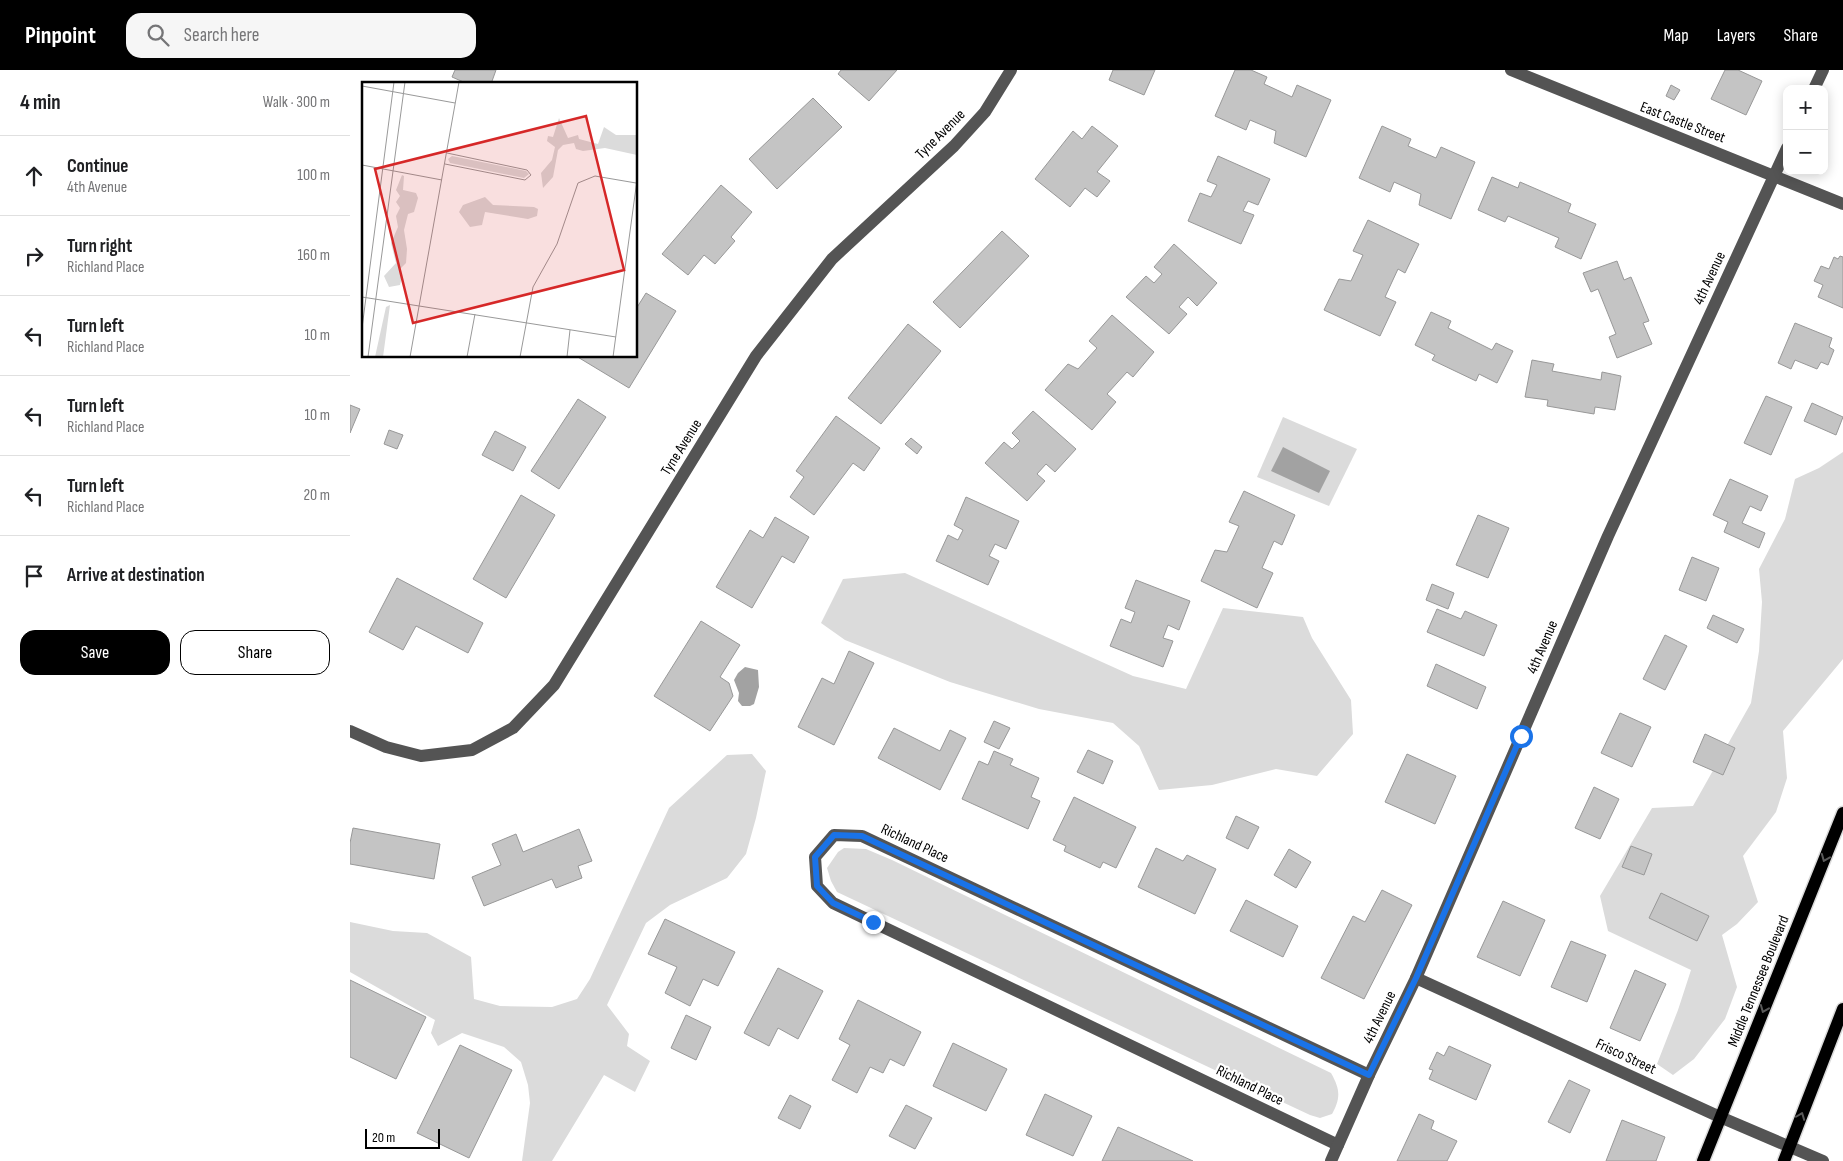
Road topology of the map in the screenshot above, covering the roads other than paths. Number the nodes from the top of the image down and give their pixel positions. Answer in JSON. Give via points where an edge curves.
{"nodes":[{"id":1,"x":1011,"y":70,"type":"edge"},
{"id":2,"x":1511,"y":70,"type":"edge"},
{"id":3,"x":1823,"y":70,"type":"edge"},
{"id":4,"x":1816,"y":85,"type":"edge"},
{"id":5,"x":1783,"y":156,"type":"edge"},
{"id":6,"x":1774,"y":175,"type":"junction"},
{"id":7,"x":1843,"y":204,"type":"edge"},
{"id":8,"x":350,"y":731,"type":"edge"},
{"id":9,"x":1843,"y":813,"type":"edge"},
{"id":10,"x":1416,"y":978,"type":"junction"},
{"id":11,"x":1843,"y":1009,"type":"edge"},
{"id":12,"x":1369,"y":1075,"type":"junction"},
{"id":13,"x":1720,"y":1118,"type":"junction"},
{"id":14,"x":1338,"y":1145,"type":"junction"},
{"id":15,"x":1789,"y":1147,"type":"junction"},
{"id":16,"x":1331,"y":1161,"type":"edge"},
{"id":17,"x":1703,"y":1161,"type":"edge"},
{"id":18,"x":1784,"y":1161,"type":"edge"},
{"id":19,"x":1823,"y":1161,"type":"edge"}],
"edges":[{"from":1,"to":8,"type":"street","name":"Tyne Avenue","via":[[985,112],[954,146],[832,259],[756,356],[554,685],[513,728],[472,750],[421,756],[386,747]]},
{"from":2,"to":6,"type":"street","name":"East Castle Street"},
{"from":3,"to":4,"type":"street"},
{"from":5,"to":6,"type":"street","name":"4th Avenue"},
{"from":6,"to":7,"type":"street","name":"East Castle Street"},
{"from":6,"to":10,"type":"street","name":"4th Avenue","via":[[1608,536]]},
{"from":9,"to":13,"type":"main road","name":"Middle Tennessee Boulevard","one_way":true},
{"from":10,"to":12,"type":"street","name":"4th Avenue"},
{"from":10,"to":13,"type":"street","name":"Frisco Street"},
{"from":15,"to":11,"type":"main road","one_way":true},
{"from":12,"to":14,"type":"street","name":"4th Avenue"},
{"from":12,"to":14,"type":"street","name":"Richland Place","via":[[862,836],[834,835],[815,857],[817,886],[833,903]]},
{"from":13,"to":15,"type":"street","name":"Frisco Street"},
{"from":13,"to":17,"type":"main road","name":"Middle Tennessee Boulevard"},
{"from":14,"to":16,"type":"street","name":"4th Avenue"},
{"from":15,"to":18,"type":"main road"},
{"from":15,"to":19,"type":"street","name":"Frisco Street"}]}
